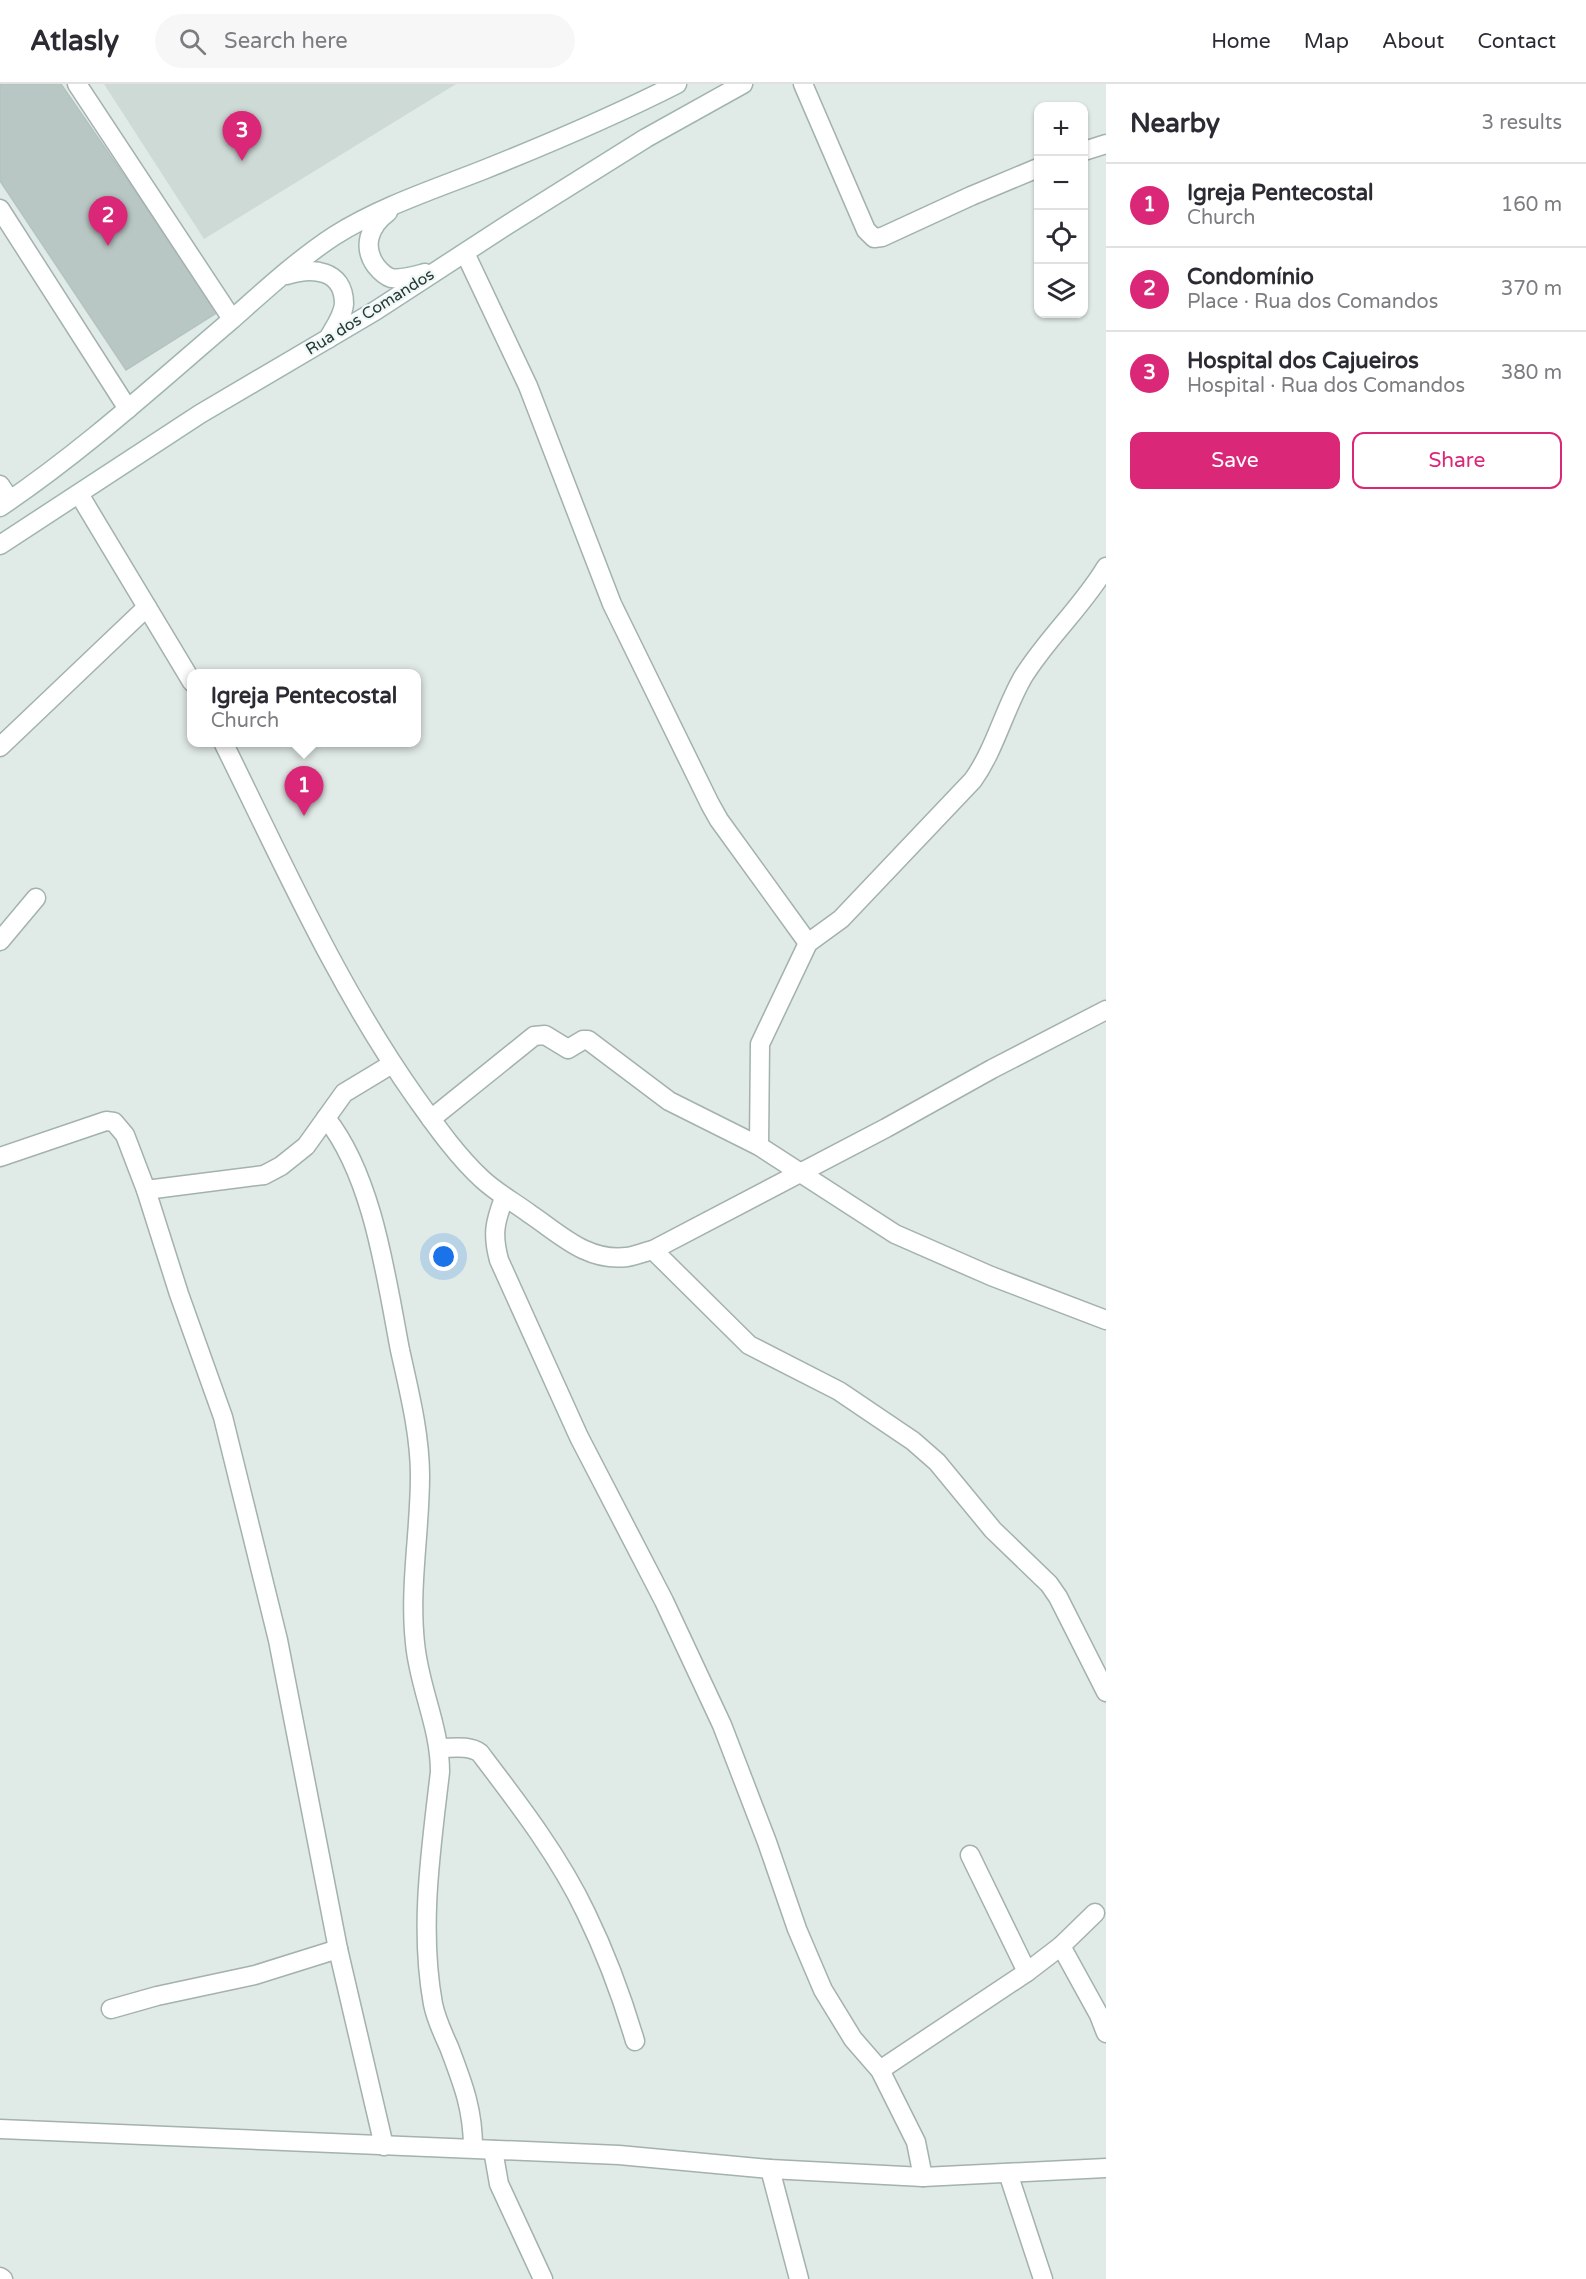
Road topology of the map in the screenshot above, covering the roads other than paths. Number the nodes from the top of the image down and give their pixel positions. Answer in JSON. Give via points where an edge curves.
{"nodes":[{"id":1,"x":77,"y":84,"type":"edge"},
{"id":2,"x":677,"y":84,"type":"edge"},
{"id":3,"x":743,"y":84,"type":"edge"},
{"id":4,"x":803,"y":84,"type":"edge"},
{"id":5,"x":1106,"y":144,"type":"edge"},
{"id":6,"x":1088,"y":149,"type":"edge"},
{"id":7,"x":1034,"y":170,"type":"edge"},
{"id":8,"x":403,"y":200,"type":"junction"},
{"id":9,"x":0,"y":209,"type":"edge"},
{"id":10,"x":465,"y":253,"type":"junction"},
{"id":11,"x":439,"y":269,"type":"junction"},
{"id":12,"x":279,"y":277,"type":"junction"},
{"id":13,"x":232,"y":319,"type":"junction"},
{"id":14,"x":327,"y":340,"type":"junction"},
{"id":15,"x":128,"y":410,"type":"junction"},
{"id":16,"x":79,"y":494,"type":"junction"},
{"id":17,"x":3,"y":497,"type":"edge"},
{"id":18,"x":0,"y":545,"type":"edge"},
{"id":19,"x":1106,"y":567,"type":"edge"},
{"id":20,"x":147,"y":607,"type":"junction"},
{"id":21,"x":187,"y":674,"type":"edge"},
{"id":22,"x":0,"y":747,"type":"edge"},
{"id":23,"x":226,"y":747,"type":"edge"},
{"id":24,"x":36,"y":898,"type":"dead end"},
{"id":25,"x":0,"y":940,"type":"edge"},
{"id":26,"x":808,"y":943,"type":"junction"},
{"id":27,"x":1106,"y":1010,"type":"edge"},
{"id":28,"x":392,"y":1064,"type":"junction"},
{"id":29,"x":326,"y":1118,"type":"junction"},
{"id":30,"x":431,"y":1119,"type":"junction"},
{"id":31,"x":759,"y":1146,"type":"junction"},
{"id":32,"x":0,"y":1157,"type":"edge"},
{"id":33,"x":800,"y":1172,"type":"junction"},
{"id":34,"x":146,"y":1190,"type":"junction"},
{"id":35,"x":504,"y":1198,"type":"junction"},
{"id":36,"x":653,"y":1250,"type":"junction"},
{"id":37,"x":1106,"y":1320,"type":"edge"},
{"id":38,"x":1106,"y":1692,"type":"edge"},
{"id":39,"x":440,"y":1748,"type":"junction"},
{"id":40,"x":970,"y":1855,"type":"dead end"},
{"id":41,"x":1095,"y":1913,"type":"dead end"},
{"id":42,"x":1061,"y":1946,"type":"junction"},
{"id":43,"x":338,"y":1949,"type":"junction"},
{"id":44,"x":1027,"y":1972,"type":"junction"},
{"id":45,"x":111,"y":2010,"type":"dead end"},
{"id":46,"x":1106,"y":2033,"type":"edge"},
{"id":47,"x":634,"y":2041,"type":"dead end"},
{"id":48,"x":880,"y":2070,"type":"junction"},
{"id":49,"x":0,"y":2129,"type":"edge"},
{"id":50,"x":384,"y":2146,"type":"junction"},
{"id":51,"x":473,"y":2148,"type":"junction"},
{"id":52,"x":493,"y":2150,"type":"junction"},
{"id":53,"x":1106,"y":2168,"type":"edge"},
{"id":54,"x":770,"y":2169,"type":"junction"},
{"id":55,"x":1008,"y":2173,"type":"junction"},
{"id":56,"x":923,"y":2177,"type":"junction"},
{"id":57,"x":543,"y":2279,"type":"edge"},
{"id":58,"x":799,"y":2279,"type":"edge"},
{"id":59,"x":1043,"y":2279,"type":"edge"}],
"edges":[{"from":1,"to":13,"type":"street"},
{"from":2,"to":8,"type":"street","via":[[533,149]]},
{"from":3,"to":10,"type":"street","name":"Rua dos Comandos","via":[[646,138]]},
{"from":4,"to":7,"type":"street","via":[[866,231],[874,238]]},
{"from":5,"to":6,"type":"street"},
{"from":8,"to":11,"type":"street","via":[[383,216],[369,236],[372,260],[390,278]]},
{"from":8,"to":12,"type":"street","via":[[332,237]]},
{"from":9,"to":15,"type":"street"},
{"from":10,"to":11,"type":"street","name":"Rua dos Comandos"},
{"from":10,"to":26,"type":"street","via":[[528,386],[612,604],[710,804]]},
{"from":11,"to":14,"type":"street","name":"Rua dos Comandos"},
{"from":12,"to":13,"type":"street"},
{"from":12,"to":14,"type":"street","via":[[314,270],[336,280],[344,304]]},
{"from":13,"to":15,"type":"street"},
{"from":14,"to":16,"type":"street","name":"Rua dos Comandos","via":[[200,414]]},
{"from":15,"to":17,"type":"street"},
{"from":16,"to":18,"type":"street","name":"Rua dos Comandos"},
{"from":16,"to":20,"type":"street"},
{"from":19,"to":26,"type":"street","via":[[1024,675],[973,780],[841,919]]},
{"from":20,"to":21,"type":"street"},
{"from":20,"to":22,"type":"street"},
{"from":23,"to":28,"type":"street","via":[[336,967]]},
{"from":24,"to":25,"type":"street"},
{"from":26,"to":31,"type":"street","via":[[760,1044]]},
{"from":27,"to":33,"type":"street"},
{"from":28,"to":29,"type":"street","via":[[344,1093]]},
{"from":28,"to":30,"type":"street"},
{"from":29,"to":34,"type":"street","via":[[306,1146],[273,1172]]},
{"from":29,"to":39,"type":"street","via":[[355,1166],[364,1192],[409,1394],[420,1472],[412,1605],[415,1646]]},
{"from":30,"to":31,"type":"street","via":[[534,1036],[545,1035],[568,1049],[588,1040],[669,1101]]},
{"from":30,"to":35,"type":"street","via":[[461,1157]]},
{"from":31,"to":33,"type":"street"},
{"from":32,"to":34,"type":"street","via":[[106,1121],[114,1122],[125,1135]]},
{"from":33,"to":36,"type":"street"},
{"from":33,"to":37,"type":"street","via":[[895,1234]]},
{"from":34,"to":43,"type":"street","via":[[234,1455],[278,1640]]},
{"from":35,"to":36,"type":"street","via":[[585,1252],[627,1257]]},
{"from":35,"to":48,"type":"street","via":[[494,1237],[499,1260],[579,1437],[664,1601],[722,1725],[823,1990],[853,2039]]},
{"from":36,"to":38,"type":"street","via":[[749,1345],[839,1391],[937,1462],[993,1530],[1049,1584]]},
{"from":39,"to":47,"type":"street","via":[[467,1748],[480,1753],[539,1835],[586,1911],[611,1969]]},
{"from":39,"to":51,"type":"street","via":[[425,1926],[427,1967],[434,2008],[472,2116]]},
{"from":40,"to":44,"type":"street"},
{"from":41,"to":42,"type":"street"},
{"from":42,"to":44,"type":"street"},
{"from":42,"to":46,"type":"street"},
{"from":43,"to":45,"type":"street","via":[[255,1975]]},
{"from":43,"to":50,"type":"street"},
{"from":44,"to":48,"type":"street"},
{"from":48,"to":56,"type":"street","via":[[916,2142]]},
{"from":49,"to":50,"type":"street"},
{"from":50,"to":51,"type":"street"},
{"from":51,"to":52,"type":"street"},
{"from":52,"to":54,"type":"street","via":[[619,2155]]},
{"from":52,"to":57,"type":"street","via":[[499,2184]]},
{"from":53,"to":55,"type":"street"},
{"from":54,"to":56,"type":"street"},
{"from":54,"to":58,"type":"street"},
{"from":55,"to":56,"type":"street"},
{"from":55,"to":59,"type":"street"}]}
